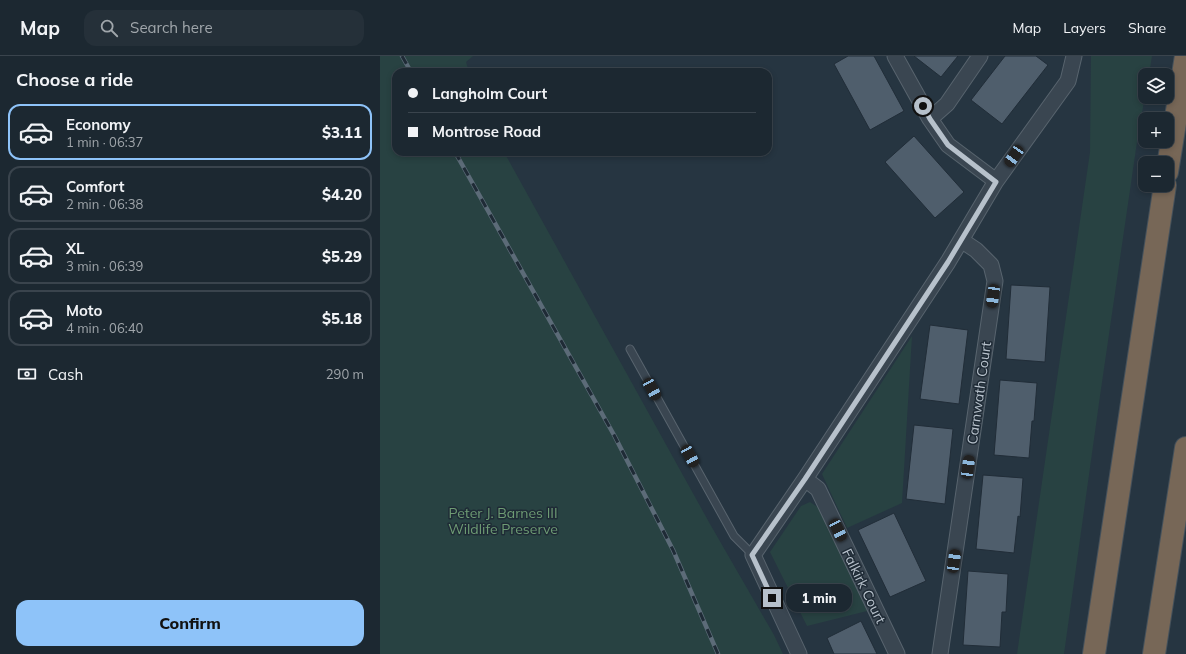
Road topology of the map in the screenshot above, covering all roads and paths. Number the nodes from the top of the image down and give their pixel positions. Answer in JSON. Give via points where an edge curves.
{"nodes":[{"id":1,"x":895,"y":56,"type":"edge"},
{"id":2,"x":980,"y":56,"type":"edge"},
{"id":3,"x":1074,"y":56,"type":"edge"},
{"id":4,"x":1186,"y":56,"type":"edge"},
{"id":5,"x":930,"y":119,"type":"junction"},
{"id":6,"x":1170,"y":156,"type":"edge"},
{"id":7,"x":996,"y":182,"type":"junction"},
{"id":8,"x":1164,"y":192,"type":"edge"},
{"id":9,"x":961,"y":240,"type":"junction"},
{"id":10,"x":630,"y":349,"type":"dead end"},
{"id":11,"x":1186,"y":448,"type":"edge"},
{"id":12,"x":805,"y":479,"type":"junction"},
{"id":13,"x":752,"y":555,"type":"junction"},
{"id":14,"x":799,"y":654,"type":"edge"},
{"id":15,"x":897,"y":654,"type":"edge"},
{"id":16,"x":940,"y":654,"type":"edge"},
{"id":17,"x":1094,"y":654,"type":"edge"},
{"id":18,"x":1154,"y":654,"type":"edge"}],
"edges":[{"from":1,"to":5,"type":"street"},
{"from":2,"to":5,"type":"street","via":[[947,104]]},
{"from":3,"to":7,"type":"street","via":[[1068,81]]},
{"from":4,"to":6,"type":"highway"},
{"from":5,"to":7,"type":"street","via":[[948,145]]},
{"from":7,"to":9,"type":"street"},
{"from":8,"to":17,"type":"highway"},
{"from":9,"to":12,"type":"street"},
{"from":9,"to":16,"type":"street","name":"Carnwath Court","via":[[991,265],[995,281]]},
{"from":10,"to":13,"type":"lane","via":[[734,536]]},
{"from":11,"to":18,"type":"highway"},
{"from":12,"to":13,"type":"street"},
{"from":12,"to":15,"type":"street","name":"Falkirk Court","via":[[818,489]]},
{"from":13,"to":14,"type":"street"}]}
